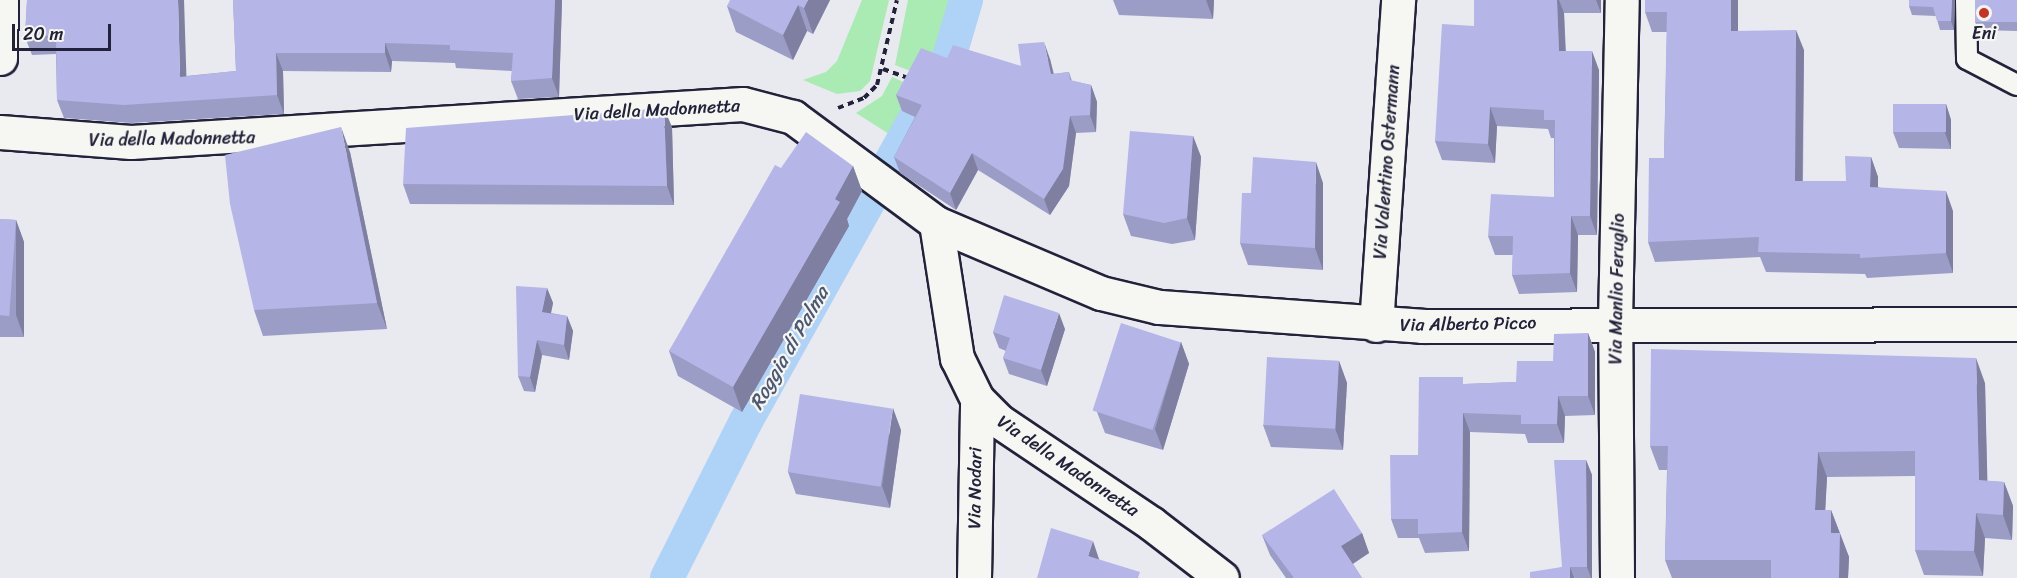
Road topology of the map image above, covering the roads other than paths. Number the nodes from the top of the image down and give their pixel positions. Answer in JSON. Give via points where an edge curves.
{"nodes":[{"id":1,"x":1,"y":0,"type":"edge"},
{"id":2,"x":1398,"y":0,"type":"edge"},
{"id":3,"x":1622,"y":0,"type":"edge"},
{"id":4,"x":1966,"y":0,"type":"edge"},
{"id":5,"x":0,"y":58,"type":"edge"},
{"id":6,"x":2017,"y":85,"type":"edge"},
{"id":7,"x":0,"y":132,"type":"edge"},
{"id":8,"x":936,"y":223,"type":"junction"},
{"id":9,"x":1615,"y":322,"type":"junction"},
{"id":10,"x":2017,"y":324,"type":"edge"},
{"id":11,"x":1376,"y":325,"type":"junction"},
{"id":12,"x":976,"y":399,"type":"junction"},
{"id":13,"x":974,"y":578,"type":"edge"},
{"id":14,"x":1222,"y":578,"type":"edge"},
{"id":15,"x":1617,"y":578,"type":"edge"}],
"edges":[{"from":1,"to":5,"type":"street"},
{"from":2,"to":11,"type":"street","name":"Via Valentino Ostermann"},
{"from":3,"to":9,"type":"street","name":"Via Manlio Feruglio"},
{"from":4,"to":6,"type":"lane","via":[[1967,58]]},
{"from":7,"to":8,"type":"street","name":"Via della Madonnetta","via":[[65,141],[155,141],[743,104],[793,117]]},
{"from":8,"to":11,"type":"street","name":"Via Alberto Picco","via":[[1046,272],[1130,300]]},
{"from":8,"to":12,"type":"street","name":"Via della Madonnetta","via":[[957,358]]},
{"from":9,"to":10,"type":"street","name":"Via Alberto Picco"},
{"from":9,"to":11,"type":"street","name":"Via Alberto Picco"},
{"from":9,"to":15,"type":"street","name":"Via Manlio Feruglio"},
{"from":12,"to":13,"type":"street","name":"Via Nodari"},
{"from":12,"to":14,"type":"street","name":"Via della Madonnetta","via":[[999,421],[1152,524]]}]}
